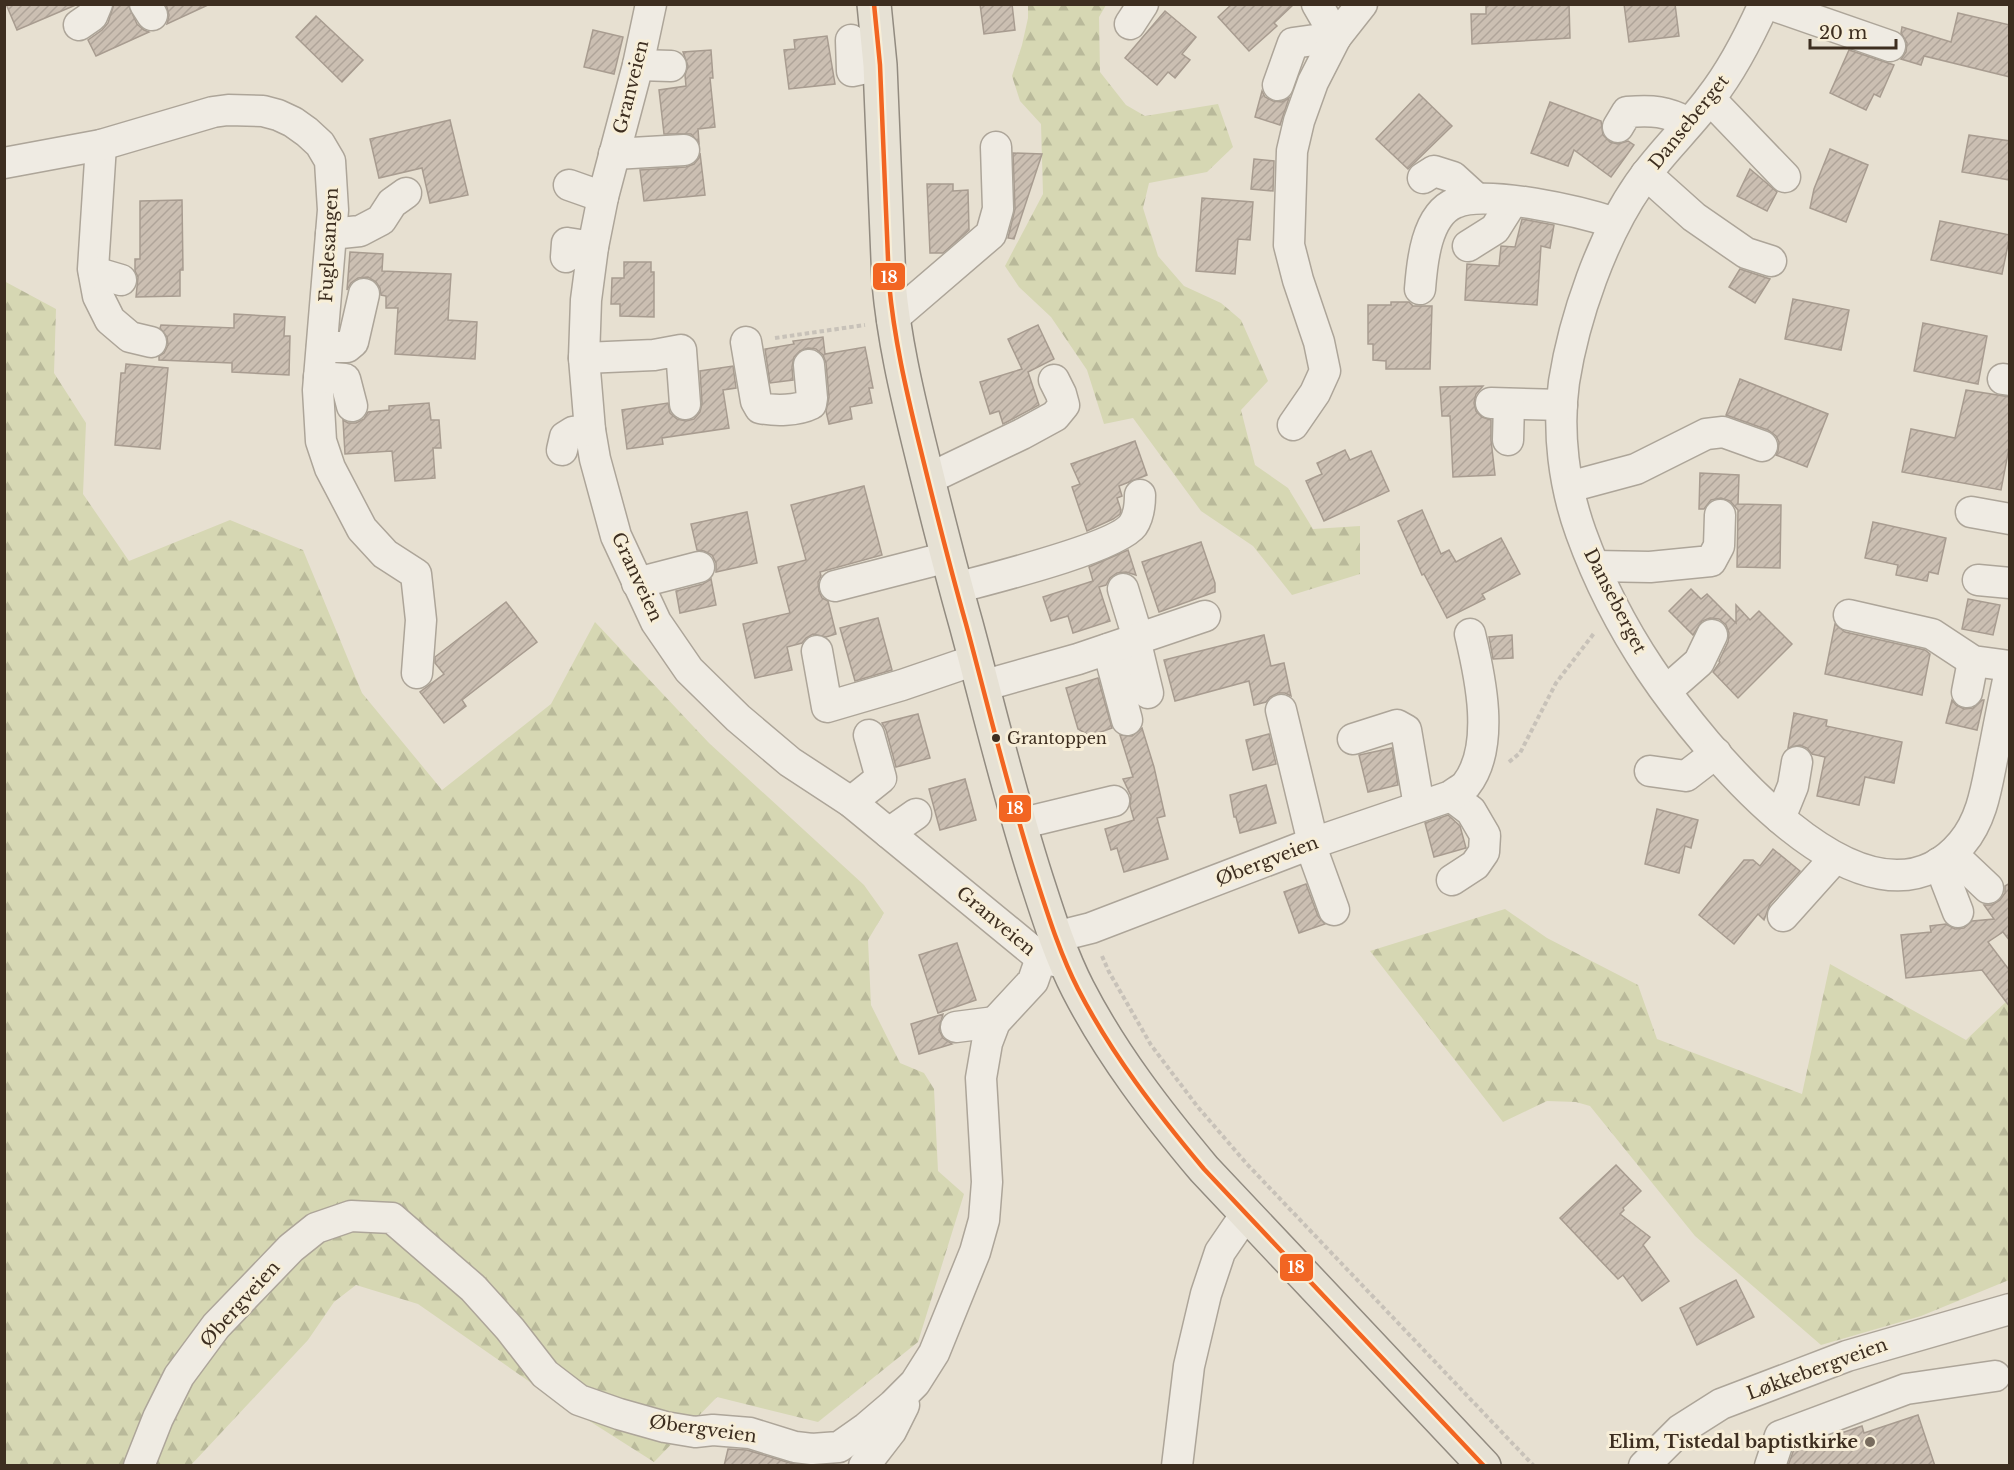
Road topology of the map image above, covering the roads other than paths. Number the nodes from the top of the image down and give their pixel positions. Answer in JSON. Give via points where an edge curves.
{"nodes":[{"id":1,"x":651,"y":4,"type":"edge"},
{"id":2,"x":874,"y":4,"type":"edge"},
{"id":3,"x":1317,"y":4,"type":"edge"},
{"id":4,"x":1362,"y":4,"type":"edge"},
{"id":5,"x":1764,"y":4,"type":"edge"},
{"id":6,"x":1769,"y":4,"type":"edge"},
{"id":7,"x":1336,"y":37,"type":"junction"},
{"id":8,"x":851,"y":40,"type":"dead end"},
{"id":9,"x":1890,"y":46,"type":"dead end"},
{"id":10,"x":638,"y":65,"type":"junction"},
{"id":11,"x":880,"y":65,"type":"junction"},
{"id":12,"x":671,"y":66,"type":"dead end"},
{"id":13,"x":1278,"y":85,"type":"dead end"},
{"id":14,"x":1710,"y":99,"type":"junction"},
{"id":15,"x":1689,"y":123,"type":"junction"},
{"id":16,"x":1618,"y":127,"type":"dead end"},
{"id":17,"x":101,"y":145,"type":"junction"},
{"id":18,"x":996,"y":147,"type":"dead end"},
{"id":19,"x":684,"y":150,"type":"dead end"},
{"id":20,"x":614,"y":154,"type":"junction"},
{"id":21,"x":4,"y":163,"type":"edge"},
{"id":22,"x":1646,"y":174,"type":"junction"},
{"id":23,"x":1785,"y":177,"type":"dead end"},
{"id":24,"x":1423,"y":178,"type":"dead end"},
{"id":25,"x":569,"y":185,"type":"dead end"},
{"id":26,"x":406,"y":193,"type":"dead end"},
{"id":27,"x":603,"y":197,"type":"junction"},
{"id":28,"x":1476,"y":198,"type":"junction"},
{"id":29,"x":1512,"y":202,"type":"junction"},
{"id":30,"x":1615,"y":223,"type":"junction"},
{"id":31,"x":331,"y":234,"type":"junction"},
{"id":32,"x":1468,"y":246,"type":"dead end"},
{"id":33,"x":1771,"y":261,"type":"dead end"},
{"id":34,"x":1420,"y":289,"type":"dead end"},
{"id":35,"x":364,"y":294,"type":"dead end"},
{"id":36,"x":892,"y":320,"type":"junction"},
{"id":37,"x":151,"y":342,"type":"dead end"},
{"id":38,"x":746,"y":342,"type":"road end"},
{"id":39,"x":322,"y":347,"type":"junction"},
{"id":40,"x":584,"y":358,"type":"junction"},
{"id":41,"x":809,"y":365,"type":"dead end"},
{"id":42,"x":319,"y":377,"type":"junction"},
{"id":43,"x":1054,"y":381,"type":"dead end"},
{"id":44,"x":685,"y":404,"type":"dead end"},
{"id":45,"x":1562,"y":405,"type":"junction"},
{"id":46,"x":352,"y":406,"type":"dead end"},
{"id":47,"x":596,"y":423,"type":"junction"},
{"id":48,"x":1293,"y":425,"type":"dead end"},
{"id":49,"x":1508,"y":440,"type":"dead end"},
{"id":50,"x":1762,"y":446,"type":"dead end"},
{"id":51,"x":562,"y":450,"type":"dead end"},
{"id":52,"x":928,"y":479,"type":"junction"},
{"id":53,"x":1569,"y":487,"type":"junction"},
{"id":54,"x":1140,"y":495,"type":"dead end"},
{"id":55,"x":1971,"y":512,"type":"dead end"},
{"id":56,"x":1720,"y":515,"type":"dead end"},
{"id":57,"x":2010,"y":519,"type":"edge"},
{"id":58,"x":1595,"y":566,"type":"junction"},
{"id":59,"x":699,"y":567,"type":"dead end"},
{"id":60,"x":952,"y":573,"type":"junction"},
{"id":61,"x":1978,"y":580,"type":"dead end"},
{"id":62,"x":637,"y":583,"type":"junction"},
{"id":63,"x":2010,"y":583,"type":"edge"},
{"id":64,"x":835,"y":586,"type":"dead end"},
{"id":65,"x":1123,"y":589,"type":"dead end"},
{"id":66,"x":1848,"y":615,"type":"dead end"},
{"id":67,"x":1205,"y":616,"type":"dead end"},
{"id":68,"x":1470,"y":634,"type":"dead end"},
{"id":69,"x":1712,"y":635,"type":"dead end"},
{"id":70,"x":1137,"y":639,"type":"junction"},
{"id":71,"x":1108,"y":649,"type":"junction"},
{"id":72,"x":817,"y":651,"type":"dead end"},
{"id":73,"x":1972,"y":661,"type":"junction"},
{"id":74,"x":417,"y":673,"type":"dead end"},
{"id":75,"x":978,"y":673,"type":"junction"},
{"id":76,"x":2009,"y":675,"type":"edge"},
{"id":77,"x":1666,"y":691,"type":"junction"},
{"id":78,"x":1967,"y":692,"type":"dead end"},
{"id":79,"x":1148,"y":693,"type":"dead end"},
{"id":80,"x":1281,"y":710,"type":"dead end"},
{"id":81,"x":2005,"y":718,"type":"edge"},
{"id":82,"x":1127,"y":720,"type":"dead end"},
{"id":83,"x":869,"y":735,"type":"dead end"},
{"id":84,"x":1353,"y":739,"type":"dead end"},
{"id":85,"x":1716,"y":753,"type":"junction"},
{"id":86,"x":1797,"y":762,"type":"dead end"},
{"id":87,"x":1650,"y":771,"type":"dead end"},
{"id":88,"x":1451,"y":796,"type":"junction"},
{"id":89,"x":1114,"y":801,"type":"dead end"},
{"id":90,"x":852,"y":802,"type":"junction"},
{"id":91,"x":1419,"y":806,"type":"junction"},
{"id":92,"x":916,"y":814,"type":"dead end"},
{"id":93,"x":1780,"y":818,"type":"junction"},
{"id":94,"x":1019,"y":824,"type":"junction"},
{"id":95,"x":889,"y":833,"type":"junction"},
{"id":96,"x":1312,"y":844,"type":"junction"},
{"id":97,"x":1836,"y":858,"type":"junction"},
{"id":98,"x":1945,"y":858,"type":"junction"},
{"id":99,"x":1452,"y":880,"type":"dead end"},
{"id":100,"x":1988,"y":888,"type":"dead end"},
{"id":101,"x":1334,"y":910,"type":"dead end"},
{"id":102,"x":1958,"y":912,"type":"dead end"},
{"id":103,"x":1783,"y":916,"type":"dead end"},
{"id":104,"x":1054,"y":953,"type":"junction"},
{"id":105,"x":995,"y":1022,"type":"junction"},
{"id":106,"x":956,"y":1027,"type":"dead end"},
{"id":107,"x":1246,"y":1214,"type":"junction"},
{"id":108,"x":2010,"y":1309,"type":"edge"},
{"id":109,"x":1995,"y":1376,"type":"dead end"},
{"id":110,"x":915,"y":1383,"type":"junction"},
{"id":111,"x":139,"y":1466,"type":"edge"},
{"id":112,"x":864,"y":1466,"type":"edge"},
{"id":113,"x":1177,"y":1466,"type":"edge"},
{"id":114,"x":1484,"y":1466,"type":"edge"},
{"id":115,"x":1644,"y":1466,"type":"edge"},
{"id":116,"x":1770,"y":1466,"type":"edge"}],
"edges":[{"from":1,"to":10,"type":"street","name":"Granveien"},
{"from":2,"to":11,"type":"main road"},
{"from":3,"to":7,"type":"street"},
{"from":4,"to":7,"type":"street"},
{"from":5,"to":14,"type":"street","name":"Danseberget","via":[[1729,74]]},
{"from":6,"to":9,"type":"street"},
{"from":7,"to":13,"type":"street","via":[[1293,43]]},
{"from":7,"to":48,"type":"street","via":[[1299,121],[1278,206],[1289,245],[1292,303],[1319,342],[1325,371]]},
{"from":8,"to":11,"type":"street","via":[[852,71]]},
{"from":10,"to":12,"type":"street"},
{"from":10,"to":20,"type":"street","name":"Granveien"},
{"from":11,"to":36,"type":"main road"},
{"from":14,"to":15,"type":"street","name":"Danseberget"},
{"from":14,"to":23,"type":"street"},
{"from":15,"to":16,"type":"street","via":[[1651,110],[1627,112]]},
{"from":15,"to":22,"type":"street","name":"Danseberget"},
{"from":17,"to":21,"type":"street","name":"Fuglesangen"},
{"from":17,"to":31,"type":"street","name":"Fuglesangen","via":[[213,112],[263,111],[278,115],[307,132],[330,161]]},
{"from":17,"to":37,"type":"street","via":[[107,276],[98,296],[110,320],[130,337]]},
{"from":18,"to":36,"type":"street","via":[[998,209],[991,234]]},
{"from":19,"to":20,"type":"street"},
{"from":20,"to":27,"type":"street","name":"Granveien"},
{"from":22,"to":30,"type":"street","name":"Danseberget"},
{"from":22,"to":33,"type":"street","via":[[1694,217],[1746,253]]},
{"from":24,"to":28,"type":"street","via":[[1434,171],[1453,177]]},
{"from":25,"to":27,"type":"street"},
{"from":26,"to":31,"type":"street","via":[[392,203],[381,220],[360,231]]},
{"from":27,"to":40,"type":"street","name":"Granveien","via":[[579,252],[586,300]]},
{"from":28,"to":29,"type":"street"},
{"from":28,"to":34,"type":"street","via":[[1453,203],[1436,219],[1423,254]]},
{"from":29,"to":30,"type":"street"},
{"from":29,"to":32,"type":"street","via":[[1495,229]]},
{"from":30,"to":45,"type":"street","name":"Danseberget","via":[[1572,342]]},
{"from":31,"to":39,"type":"street","name":"Fuglesangen"},
{"from":35,"to":39,"type":"street","via":[[353,342],[347,347]]},
{"from":36,"to":52,"type":"main road"},
{"from":38,"to":41,"type":"street","via":[[760,408],[811,404]]},
{"from":39,"to":42,"type":"street","name":"Fuglesangen"},
{"from":40,"to":44,"type":"street","via":[[681,350]]},
{"from":40,"to":47,"type":"street","name":"Granveien"},
{"from":42,"to":46,"type":"street","via":[[345,379]]},
{"from":42,"to":74,"type":"street","name":"Fuglesangen","via":[[321,441],[345,500],[363,529],[386,554],[416,574],[421,620]]},
{"from":43,"to":52,"type":"street","via":[[1064,405],[1055,416]]},
{"from":45,"to":49,"type":"street","via":[[1500,404]]},
{"from":45,"to":53,"type":"street","name":"Danseberget","via":[[1563,452]]},
{"from":47,"to":51,"type":"street","via":[[566,437]]},
{"from":47,"to":62,"type":"street","name":"Granveien","via":[[595,459],[616,536]]},
{"from":50,"to":53,"type":"street","via":[[1724,432],[1706,434],[1635,469]]},
{"from":52,"to":60,"type":"main road"},
{"from":53,"to":58,"type":"street","name":"Danseberget"},
{"from":54,"to":60,"type":"street","via":[[1140,510],[1124,533],[1070,556]]},
{"from":55,"to":57,"type":"street"},
{"from":56,"to":58,"type":"street","via":[[1719,546],[1711,561],[1650,567]]},
{"from":58,"to":77,"type":"street","name":"Danseberget","via":[[1614,608]]},
{"from":59,"to":62,"type":"street"},
{"from":60,"to":64,"type":"street"},
{"from":60,"to":75,"type":"main road"},
{"from":61,"to":63,"type":"street"},
{"from":62,"to":90,"type":"street","name":"Granveien","via":[[656,622],[689,670],[790,762]]},
{"from":65,"to":70,"type":"street"},
{"from":66,"to":73,"type":"street","via":[[1932,634]]},
{"from":67,"to":70,"type":"street"},
{"from":68,"to":88,"type":"street","name":"Øbergveien","via":[[1481,681],[1481,752],[1464,787]]},
{"from":69,"to":77,"type":"street","via":[[1699,662]]},
{"from":70,"to":71,"type":"street"},
{"from":70,"to":79,"type":"street"},
{"from":71,"to":75,"type":"street"},
{"from":71,"to":82,"type":"street"},
{"from":72,"to":75,"type":"street","via":[[827,707],[902,685]]},
{"from":73,"to":76,"type":"street"},
{"from":73,"to":78,"type":"street"},
{"from":75,"to":94,"type":"main road"},
{"from":76,"to":81,"type":"street","name":"Danseberget"},
{"from":77,"to":85,"type":"street","name":"Danseberget"},
{"from":80,"to":96,"type":"street"},
{"from":81,"to":98,"type":"street","name":"Danseberget","via":[[1980,812],[1970,834]]},
{"from":83,"to":90,"type":"street","via":[[881,778]]},
{"from":84,"to":91,"type":"street","via":[[1397,725],[1406,730]]},
{"from":85,"to":87,"type":"street","via":[[1686,776]]},
{"from":85,"to":93,"type":"street","name":"Danseberget"},
{"from":86,"to":93,"type":"street","via":[[1793,786]]},
{"from":88,"to":91,"type":"street","name":"Øbergveien"},
{"from":88,"to":99,"type":"street","via":[[1471,811],[1485,834],[1484,852],[1475,866]]},
{"from":89,"to":94,"type":"street"},
{"from":90,"to":95,"type":"street","name":"Granveien"},
{"from":91,"to":96,"type":"street","name":"Øbergveien"},
{"from":92,"to":95,"type":"street"},
{"from":93,"to":97,"type":"street","name":"Danseberget"},
{"from":94,"to":104,"type":"main road"},
{"from":95,"to":104,"type":"street","name":"Granveien"},
{"from":96,"to":101,"type":"street"},
{"from":96,"to":104,"type":"street","name":"Øbergveien","via":[[1091,928]]},
{"from":97,"to":98,"type":"street","name":"Danseberget","via":[[1861,870],[1900,876]]},
{"from":97,"to":103,"type":"street"},
{"from":98,"to":100,"type":"street"},
{"from":98,"to":102,"type":"street"},
{"from":104,"to":105,"type":"street","name":"Øbergveien"},
{"from":104,"to":107,"type":"main road","via":[[1134,1080],[1204,1169]]},
{"from":105,"to":106,"type":"street"},
{"from":105,"to":110,"type":"street","name":"Øbergveien","via":[[981,1078],[987,1182],[984,1220],[934,1353]]},
{"from":107,"to":113,"type":"street","via":[[1220,1252],[1206,1294],[1189,1366]]},
{"from":107,"to":114,"type":"main road"},
{"from":108,"to":115,"type":"street","name":"Løkkebergveien","via":[[1847,1356],[1721,1404],[1680,1431]]},
{"from":109,"to":116,"type":"street","via":[[1906,1389],[1780,1436]]},
{"from":110,"to":111,"type":"street","name":"Øbergveien","via":[[839,1447],[795,1447],[750,1433],[695,1432],[619,1414],[579,1400],[545,1374],[473,1288],[392,1218],[351,1216],[316,1228],[291,1248],[216,1326],[179,1376]]},
{"from":110,"to":112,"type":"street","via":[[891,1431]]}]}
